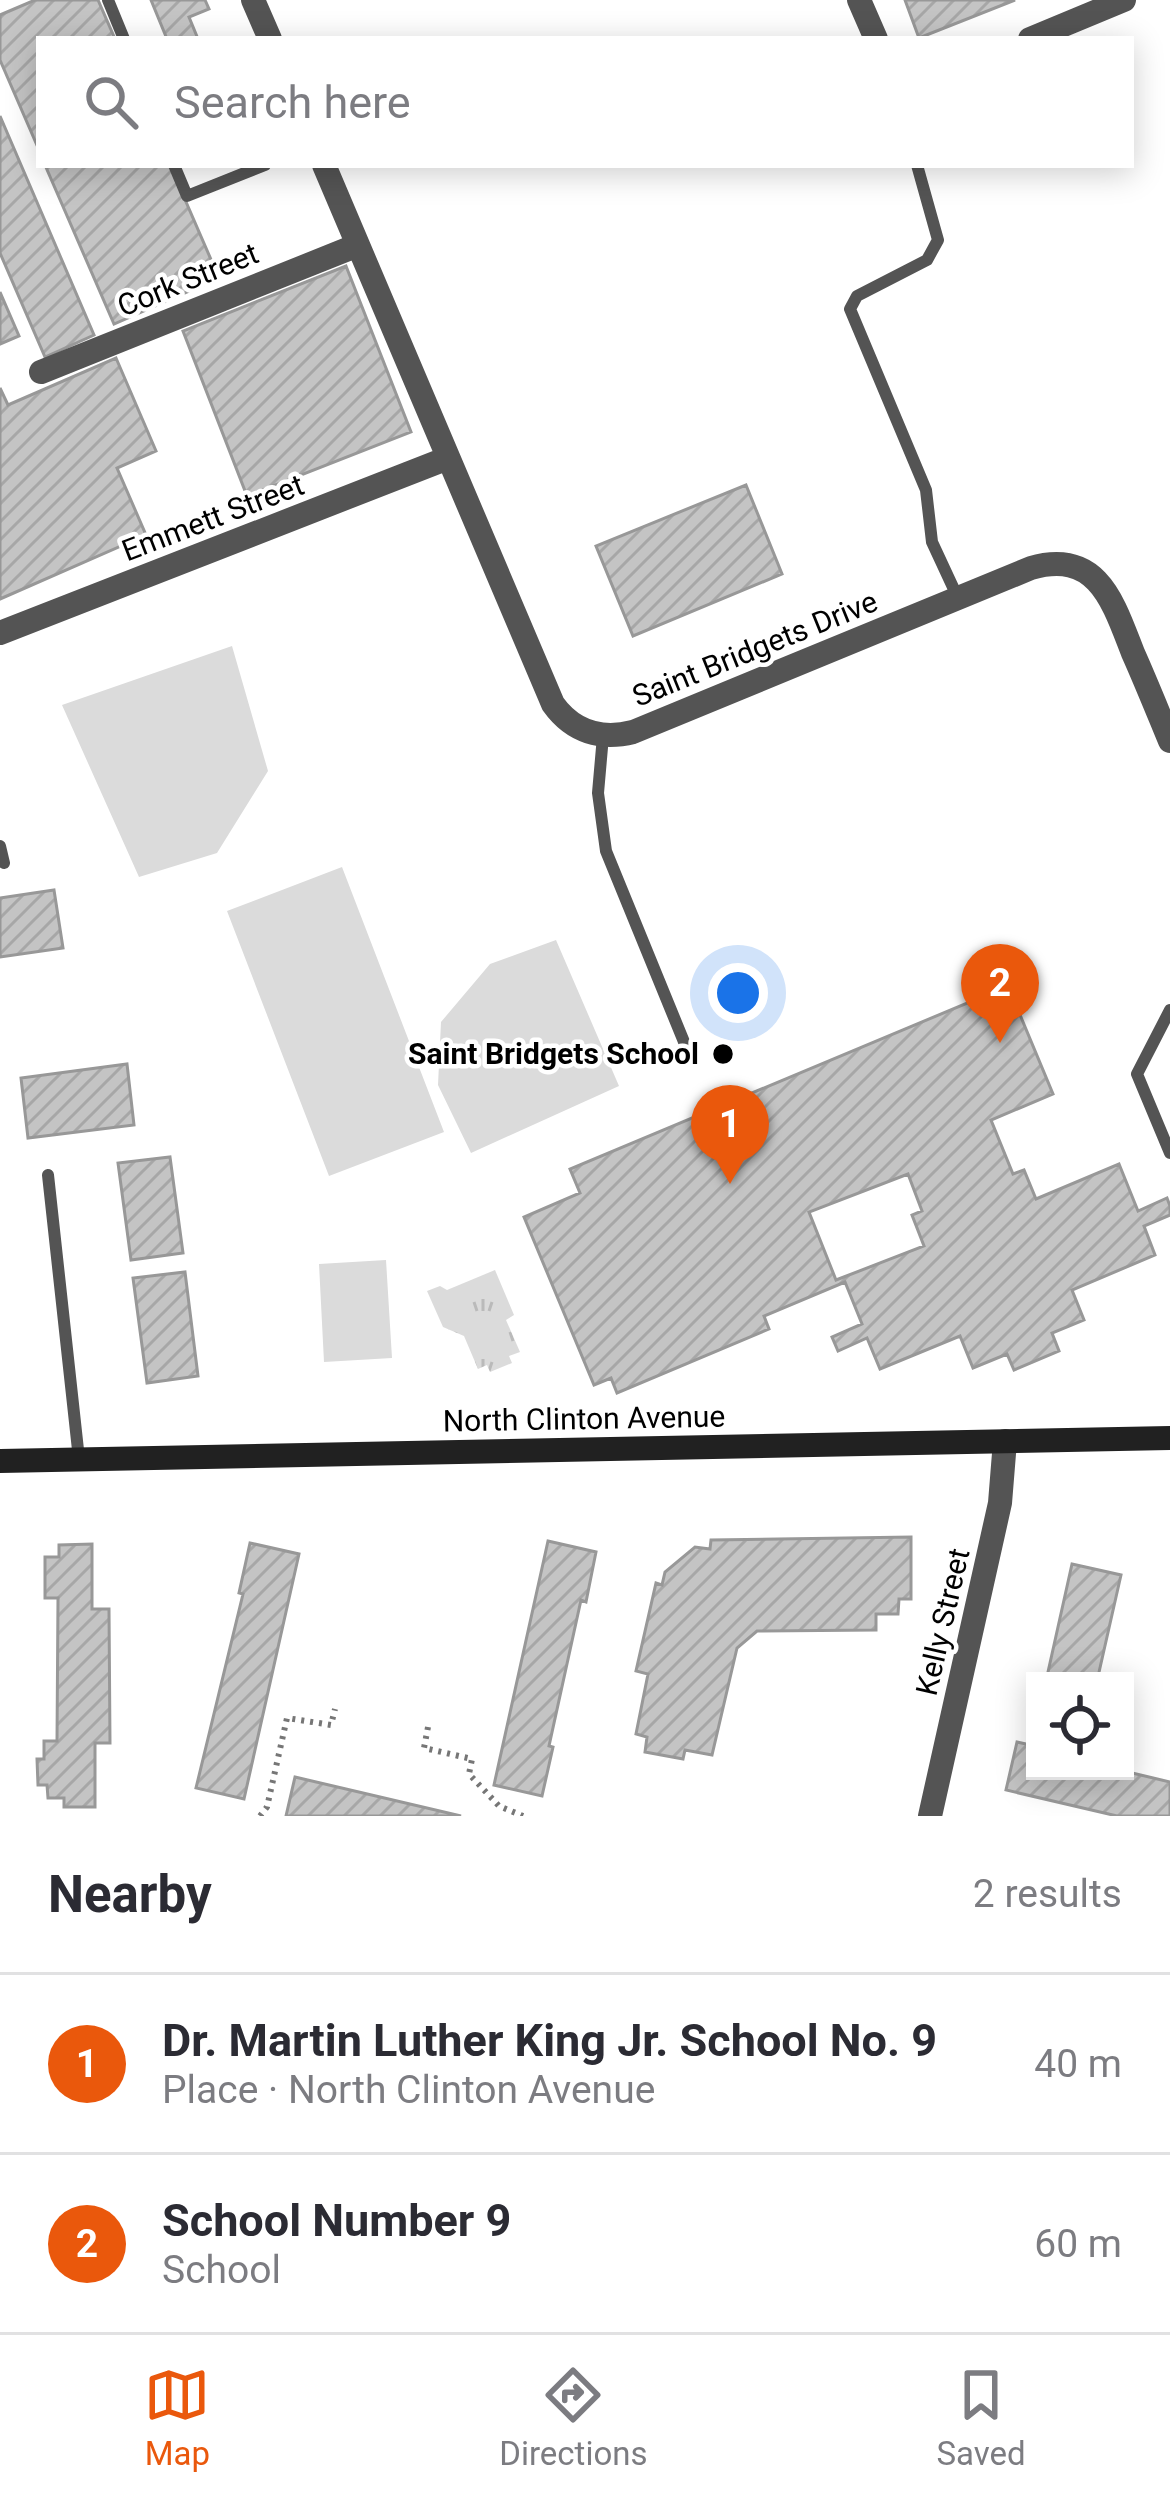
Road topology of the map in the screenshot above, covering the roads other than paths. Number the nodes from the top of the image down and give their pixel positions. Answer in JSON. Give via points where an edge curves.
{"nodes":[{"id":1,"x":108,"y":0,"type":"edge"},
{"id":2,"x":253,"y":0,"type":"edge"},
{"id":3,"x":860,"y":0,"type":"edge"},
{"id":4,"x":1124,"y":0,"type":"edge"},
{"id":5,"x":123,"y":36,"type":"edge"},
{"id":6,"x":269,"y":36,"type":"edge"},
{"id":7,"x":875,"y":36,"type":"edge"},
{"id":8,"x":1037,"y":36,"type":"edge"},
{"id":9,"x":175,"y":168,"type":"edge"},
{"id":10,"x":257,"y":168,"type":"edge"},
{"id":11,"x":325,"y":168,"type":"edge"},
{"id":12,"x":917,"y":168,"type":"edge"},
{"id":13,"x":358,"y":244,"type":"junction"},
{"id":14,"x":41,"y":372,"type":"dead end"},
{"id":15,"x":448,"y":458,"type":"junction"},
{"id":16,"x":958,"y":598,"type":"junction"},
{"id":17,"x":0,"y":633,"type":"edge"},
{"id":18,"x":603,"y":736,"type":"junction"},
{"id":19,"x":1170,"y":741,"type":"edge"},
{"id":20,"x":0,"y":846,"type":"edge"},
{"id":21,"x":4,"y":863,"type":"dead end"},
{"id":22,"x":1170,"y":1010,"type":"edge"},
{"id":23,"x":691,"y":1059,"type":"dead end"},
{"id":24,"x":1170,"y":1154,"type":"edge"},
{"id":25,"x":48,"y":1175,"type":"dead end"},
{"id":26,"x":1170,"y":1438,"type":"edge"},
{"id":27,"x":1005,"y":1441,"type":"junction"},
{"id":28,"x":79,"y":1459,"type":"junction"},
{"id":29,"x":0,"y":1461,"type":"edge"},
{"id":30,"x":930,"y":1816,"type":"edge"}],
"edges":[{"from":1,"to":5,"type":"lane"},
{"from":2,"to":6,"type":"street"},
{"from":3,"to":7,"type":"street"},
{"from":4,"to":8,"type":"street"},
{"from":9,"to":10,"type":"lane","via":[[187,196]]},
{"from":11,"to":13,"type":"street","name":"Saint Bridgets Drive"},
{"from":12,"to":16,"type":"lane","via":[[938,240],[927,260],[856,296],[850,309],[926,490],[932,542]]},
{"from":13,"to":14,"type":"street","name":"Cork Street"},
{"from":13,"to":15,"type":"street","name":"Saint Bridgets Drive"},
{"from":15,"to":17,"type":"street","name":"Emmett Street"},
{"from":15,"to":18,"type":"street","name":"Saint Bridgets Drive","via":[[554,704],[574,726]]},
{"from":16,"to":18,"type":"street","name":"Saint Bridgets Drive","via":[[633,732]]},
{"from":16,"to":19,"type":"street","name":"Saint Bridgets Drive","via":[[1047,564],[1088,573],[1116,609]]},
{"from":18,"to":23,"type":"lane","via":[[598,794],[606,851]]},
{"from":20,"to":21,"type":"lane"},
{"from":22,"to":24,"type":"lane","via":[[1137,1074]]},
{"from":25,"to":28,"type":"lane"},
{"from":26,"to":27,"type":"main road","name":"North Clinton Avenue"},
{"from":27,"to":28,"type":"main road","name":"North Clinton Avenue"},
{"from":27,"to":30,"type":"street","name":"Kelly Street","via":[[1000,1503]]},
{"from":28,"to":29,"type":"main road","name":"North Clinton Avenue"}]}
